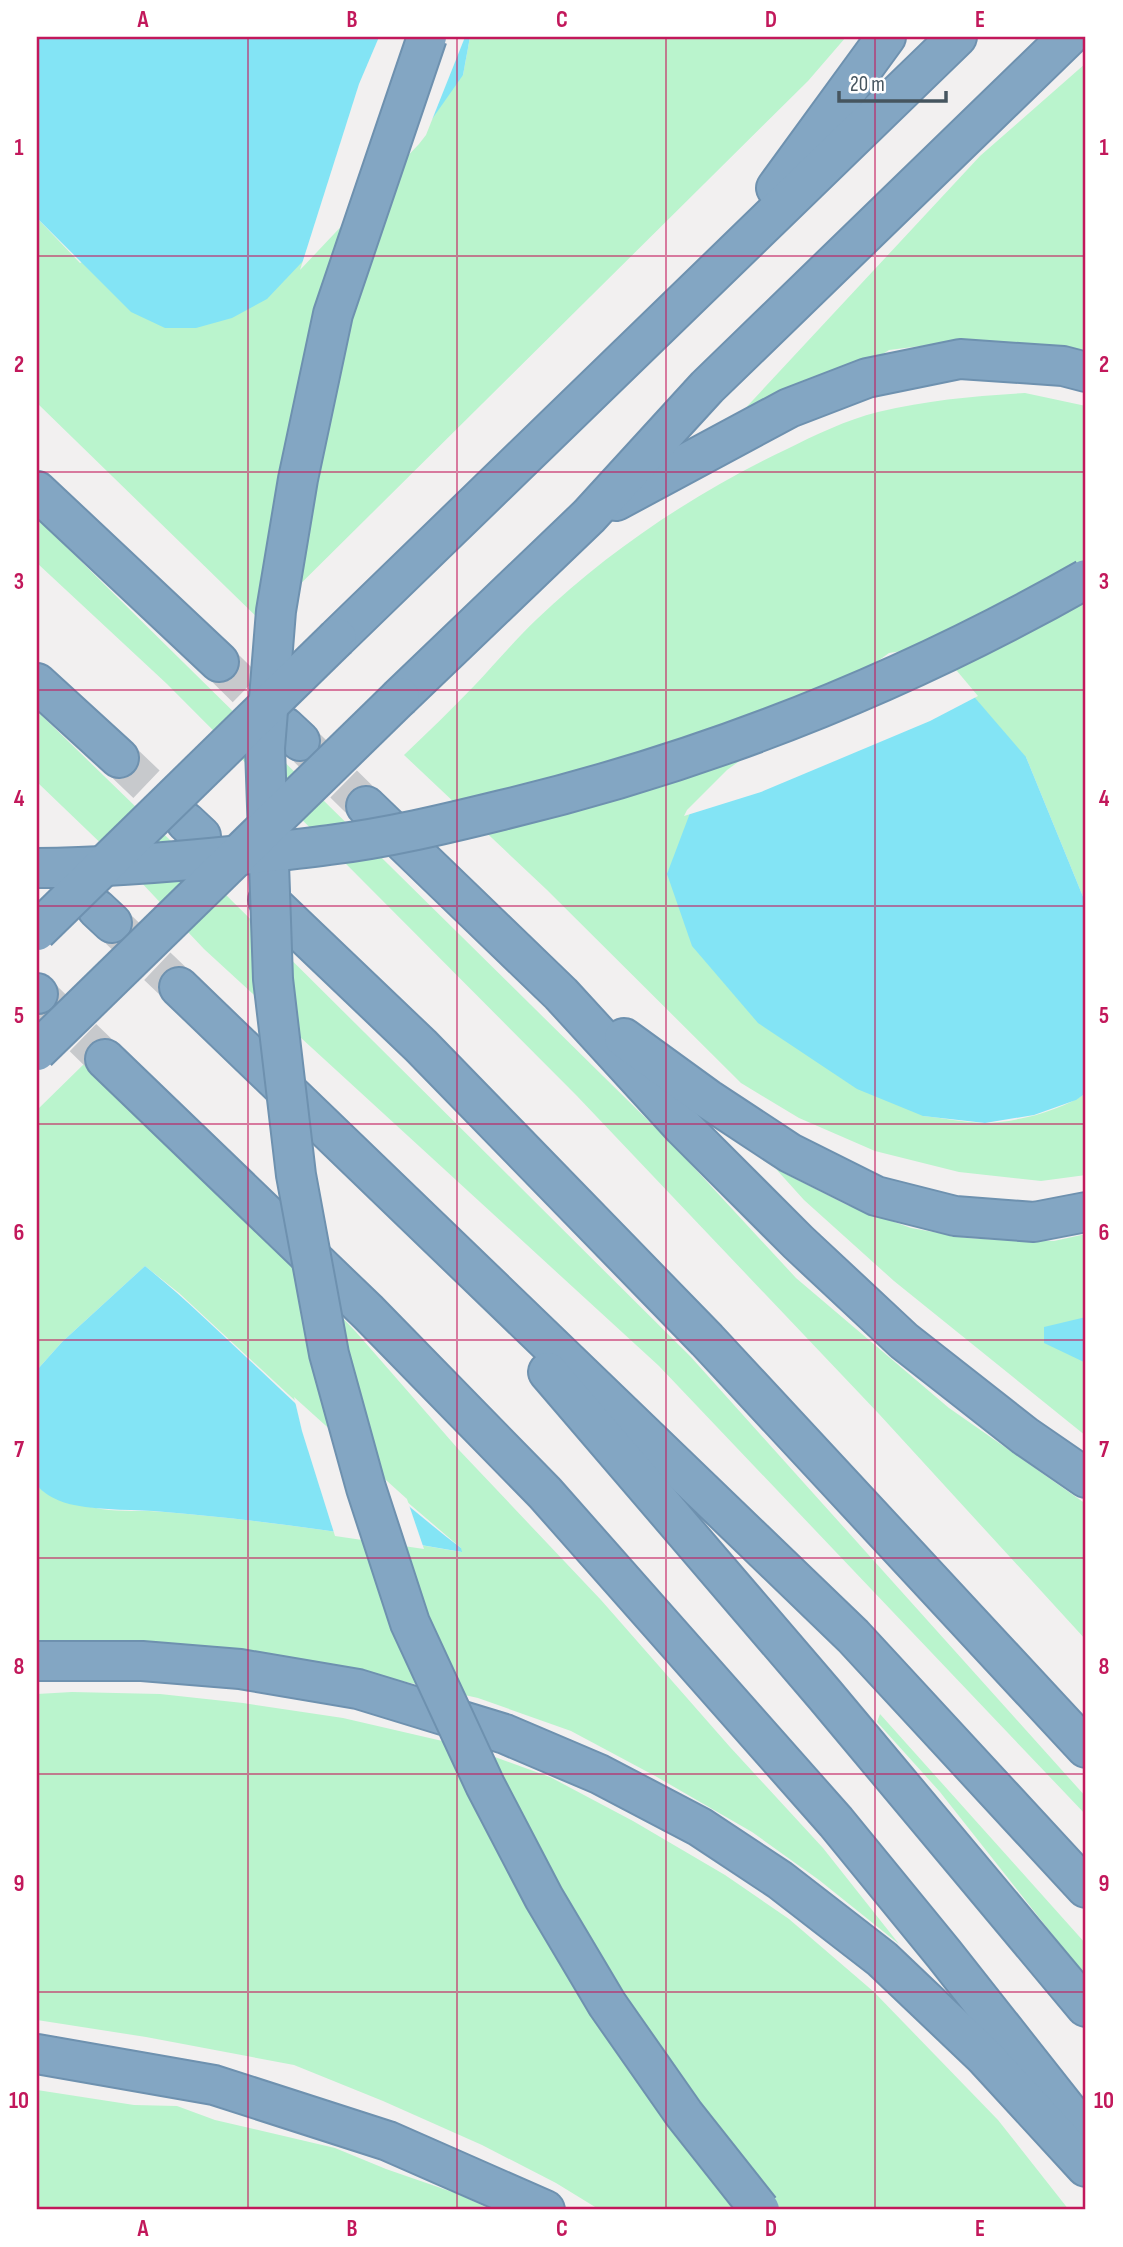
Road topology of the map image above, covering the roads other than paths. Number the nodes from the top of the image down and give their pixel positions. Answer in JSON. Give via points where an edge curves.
{"nodes":[{"id":1,"x":427,"y":37,"type":"edge"},
{"id":2,"x":886,"y":37,"type":"edge"},
{"id":3,"x":957,"y":37,"type":"edge"},
{"id":4,"x":1068,"y":37,"type":"edge"},
{"id":5,"x":713,"y":274,"type":"junction"},
{"id":6,"x":1086,"y":372,"type":"edge"},
{"id":7,"x":37,"y":491,"type":"edge"},
{"id":8,"x":589,"y":516,"type":"junction"},
{"id":9,"x":1086,"y":579,"type":"edge"},
{"id":10,"x":219,"y":662,"type":"tunnel mouth"},
{"id":11,"x":37,"y":683,"type":"edge"},
{"id":12,"x":119,"y":758,"type":"tunnel mouth"},
{"id":13,"x":366,"y":806,"type":"tunnel mouth"},
{"id":14,"x":37,"y":868,"type":"edge"},
{"id":15,"x":268,"y":900,"type":"dead end"},
{"id":16,"x":37,"y":930,"type":"edge"},
{"id":17,"x":179,"y":987,"type":"tunnel mouth"},
{"id":18,"x":561,"y":993,"type":"junction"},
{"id":19,"x":37,"y":1051,"type":"edge"},
{"id":20,"x":105,"y":1059,"type":"tunnel mouth"},
{"id":21,"x":394,"y":1192,"type":"junction"},
{"id":22,"x":1086,"y":1212,"type":"edge"},
{"id":23,"x":1086,"y":1478,"type":"edge"},
{"id":24,"x":37,"y":1661,"type":"edge"},
{"id":25,"x":1086,"y":1748,"type":"edge"},
{"id":26,"x":1086,"y":1888,"type":"edge"},
{"id":27,"x":1086,"y":2007,"type":"edge"},
{"id":28,"x":37,"y":2054,"type":"edge"},
{"id":29,"x":1086,"y":2134,"type":"edge"},
{"id":30,"x":1086,"y":2167,"type":"edge"},
{"id":31,"x":545,"y":2210,"type":"edge"},
{"id":32,"x":760,"y":2210,"type":"edge"}],
"edges":[{"from":1,"to":32,"type":"highway","bridge":true,"via":[[333,314],[276,611],[265,748],[272,965],[296,1175],[329,1354],[410,1623],[485,1785],[607,2004],[684,2114]]},
{"from":2,"to":5,"type":"highway"},
{"from":3,"to":5,"type":"highway"},
{"from":4,"to":8,"type":"highway","via":[[707,387]]},
{"from":5,"to":16,"type":"highway","bridge":true,"via":[[337,638],[98,905]]},
{"from":6,"to":8,"type":"highway","via":[[1063,366],[960,359],[867,377],[789,408]]},
{"from":7,"to":10,"type":"highway"},
{"from":8,"to":19,"type":"highway","bridge":true},
{"from":9,"to":14,"type":"highway","bridge":true,"via":[[961,645],[809,714],[695,756],[572,793],[331,845],[174,862]]},
{"from":11,"to":12,"type":"highway"},
{"from":13,"to":18,"type":"highway"},
{"from":15,"to":25,"type":"highway","via":[[421,1046],[708,1340]]},
{"from":17,"to":21,"type":"highway"},
{"from":18,"to":22,"type":"highway","via":[[790,1153],[876,1196],[955,1216],[1034,1222]]},
{"from":18,"to":23,"type":"highway","via":[[692,1136],[904,1341]]},
{"from":20,"to":29,"type":"highway","via":[[368,1312],[545,1493],[836,1822]]},
{"from":21,"to":26,"type":"highway","via":[[853,1636]]},
{"from":21,"to":27,"type":"highway"},
{"from":24,"to":30,"type":"highway","via":[[142,1661],[240,1669],[358,1689],[505,1734],[599,1774],[700,1826],[780,1880],[882,1959],[984,2056]]},
{"from":28,"to":31,"type":"highway","via":[[214,2085],[388,2141]]}]}
